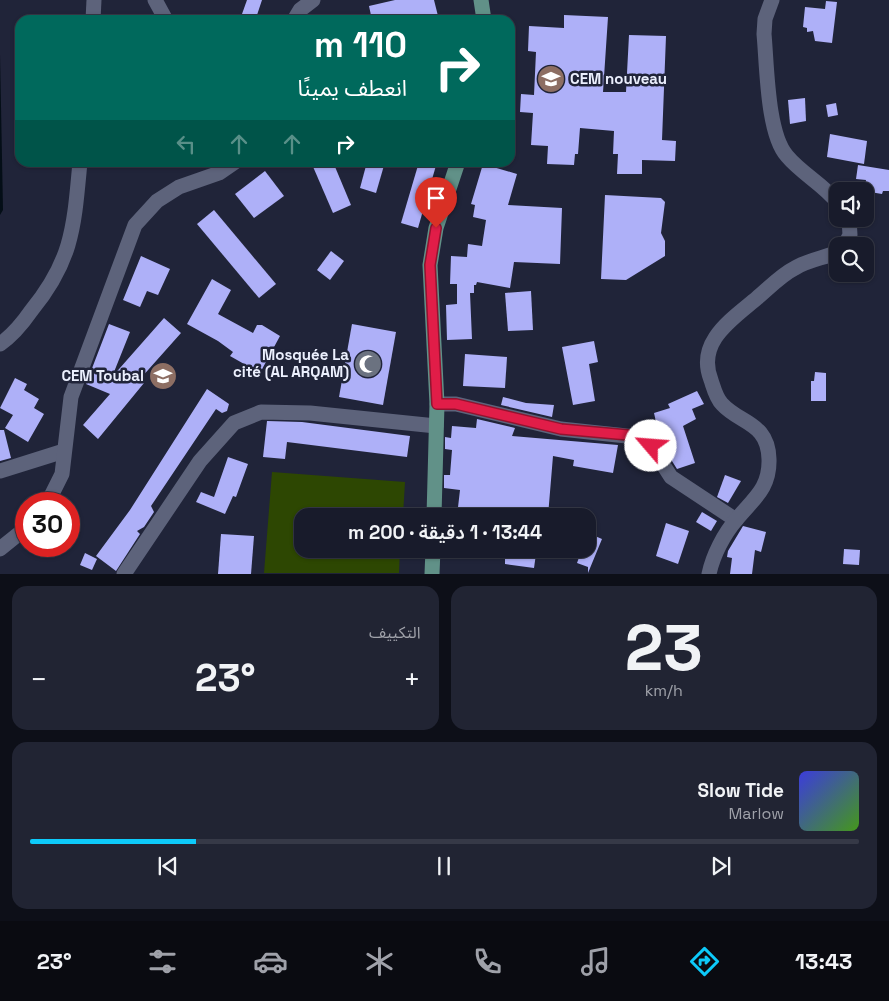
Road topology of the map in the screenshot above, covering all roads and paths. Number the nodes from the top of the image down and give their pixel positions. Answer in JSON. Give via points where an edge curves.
{"nodes":[{"id":1,"x":94,"y":0,"type":"edge"},
{"id":2,"x":154,"y":0,"type":"edge"},
{"id":3,"x":313,"y":0,"type":"edge"},
{"id":4,"x":481,"y":0,"type":"edge"},
{"id":5,"x":772,"y":0,"type":"edge"},
{"id":6,"x":93,"y":15,"type":"edge"},
{"id":7,"x":163,"y":15,"type":"edge"},
{"id":8,"x":297,"y":15,"type":"edge"},
{"id":9,"x":481,"y":15,"type":"edge"},
{"id":10,"x":80,"y":167,"type":"edge"},
{"id":11,"x":228,"y":167,"type":"edge"},
{"id":12,"x":456,"y":167,"type":"edge"},
{"id":13,"x":829,"y":193,"type":"edge"},
{"id":14,"x":829,"y":256,"type":"edge"},
{"id":15,"x":0,"y":344,"type":"edge"},
{"id":16,"x":437,"y":404,"type":"junction"},
{"id":17,"x":436,"y":426,"type":"junction"},
{"id":18,"x":64,"y":451,"type":"junction"},
{"id":19,"x":0,"y":471,"type":"edge"},
{"id":20,"x":53,"y":492,"type":"edge"},
{"id":21,"x":434,"y":508,"type":"edge"},
{"id":22,"x":736,"y":520,"type":"junction"},
{"id":23,"x":15,"y":537,"type":"edge"},
{"id":24,"x":0,"y":549,"type":"edge"},
{"id":25,"x":433,"y":558,"type":"edge"},
{"id":26,"x":124,"y":574,"type":"edge"},
{"id":27,"x":432,"y":574,"type":"edge"},
{"id":28,"x":709,"y":574,"type":"edge"}],
"edges":[{"from":1,"to":6,"type":"street"},
{"from":2,"to":7,"type":"street"},
{"from":3,"to":8,"type":"street"},
{"from":4,"to":9,"type":"main road"},
{"from":5,"to":13,"type":"street","via":[[764,34],[776,138],[788,157]]},
{"from":10,"to":15,"type":"street","via":[[73,234],[64,263],[50,289],[11,337]]},
{"from":11,"to":18,"type":"street","via":[[179,187],[157,201],[136,225],[71,397]]},
{"from":12,"to":16,"type":"main road","via":[[436,228],[430,265]]},
{"from":14,"to":22,"type":"street","via":[[786,273],[719,331],[710,347],[707,367],[716,395],[728,409],[755,426],[765,441],[769,458],[764,486]]},
{"from":16,"to":17,"type":"main road"},
{"from":16,"to":22,"type":"street","via":[[456,404],[561,429],[636,437],[651,446],[671,477]]},
{"from":17,"to":21,"type":"main road"},
{"from":17,"to":26,"type":"street","via":[[260,412],[234,423],[200,461]]},
{"from":18,"to":19,"type":"street"},
{"from":18,"to":20,"type":"street","via":[[62,474]]},
{"from":22,"to":28,"type":"street","via":[[716,553]]},
{"from":23,"to":24,"type":"street"},
{"from":25,"to":27,"type":"main road"}]}
